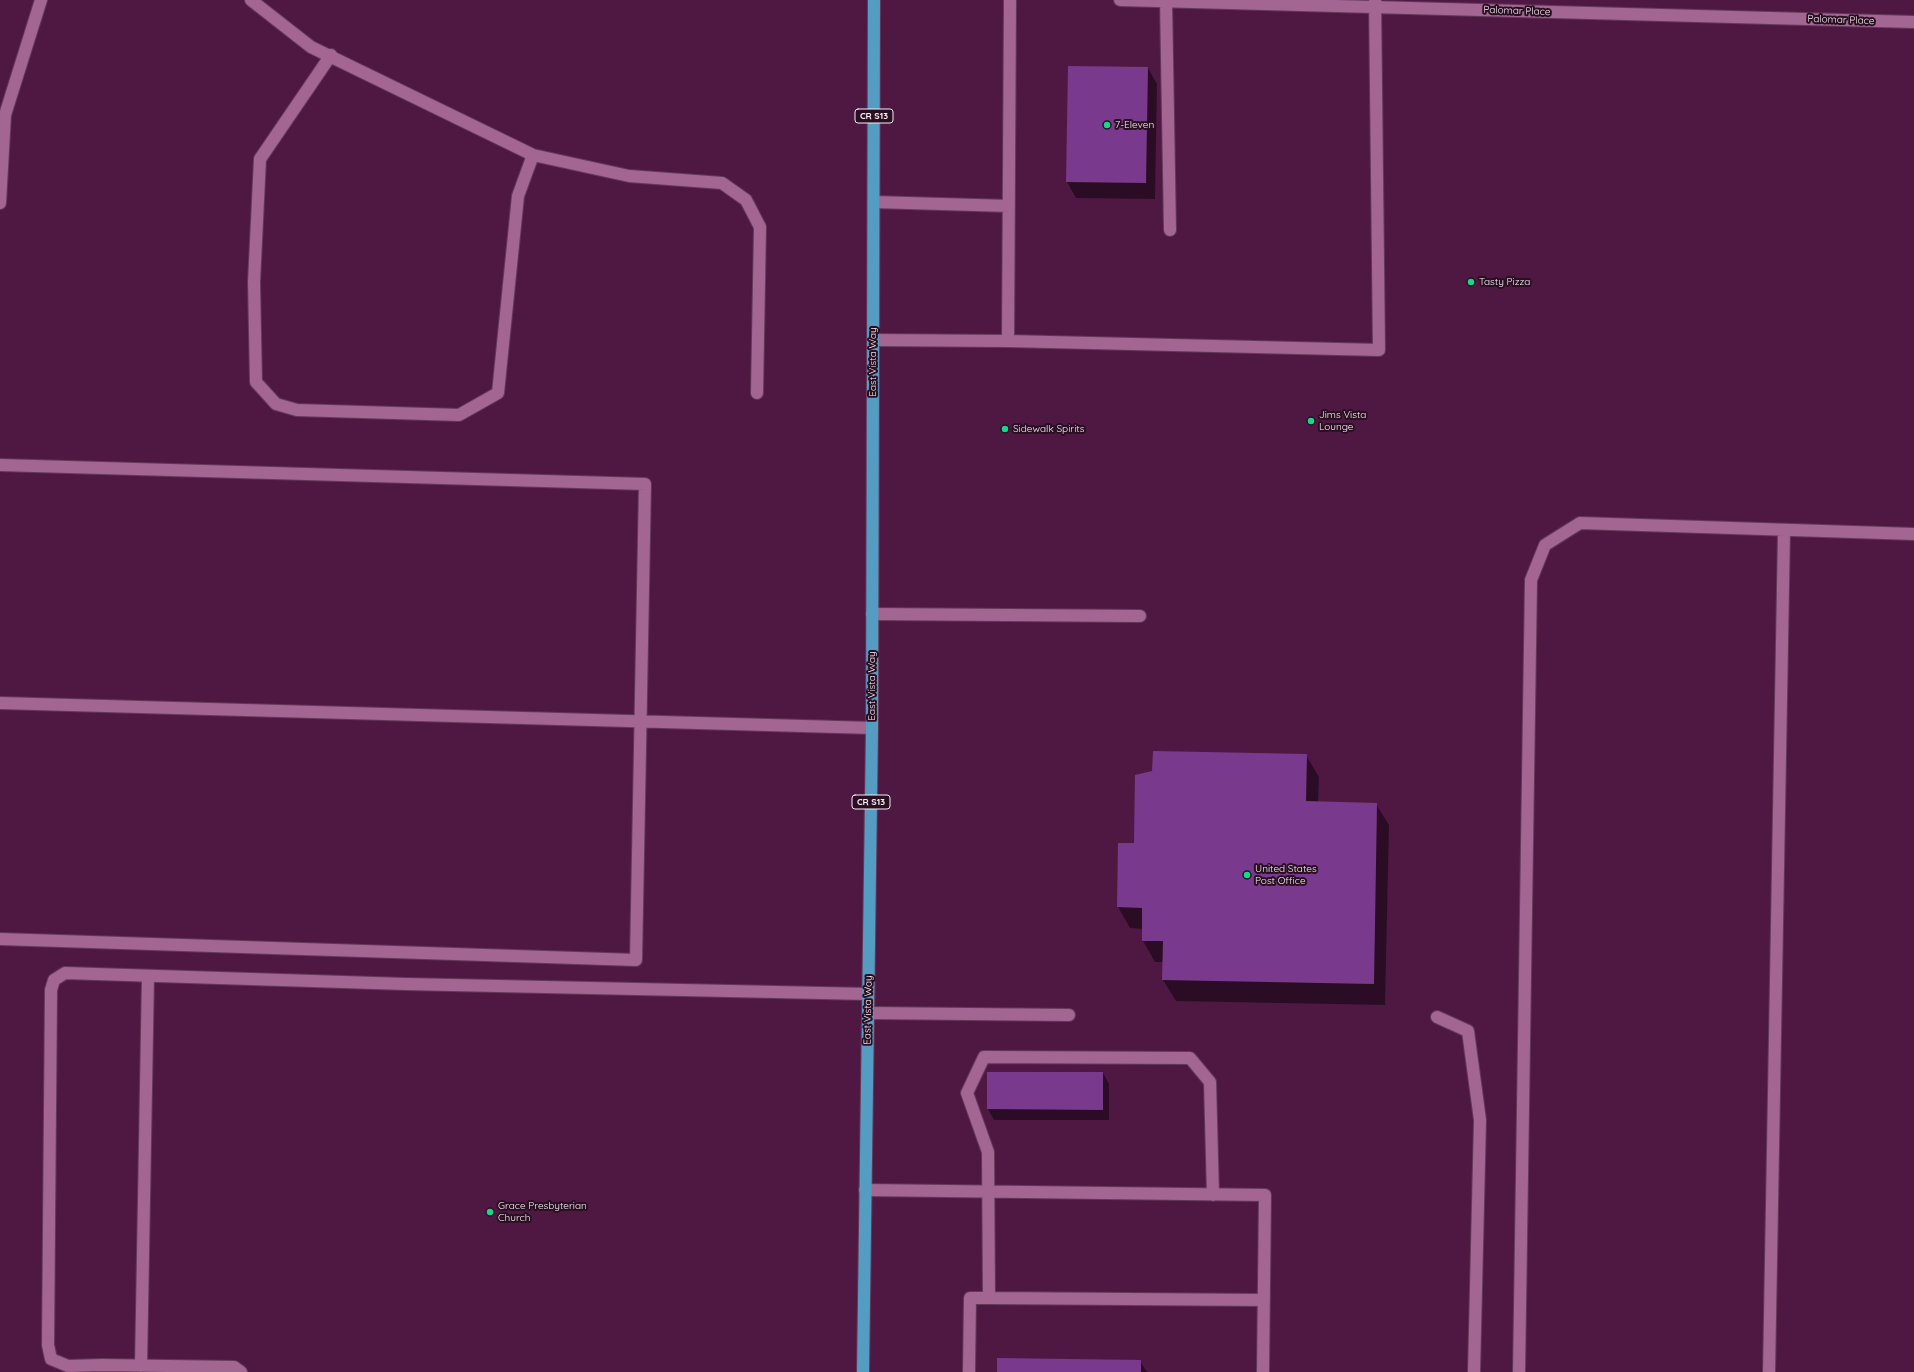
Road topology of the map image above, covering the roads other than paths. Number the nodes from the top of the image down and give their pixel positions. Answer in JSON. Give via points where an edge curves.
{"nodes":[{"id":1,"x":41,"y":0,"type":"edge"},
{"id":2,"x":252,"y":0,"type":"edge"},
{"id":3,"x":874,"y":0,"type":"edge"},
{"id":4,"x":1010,"y":0,"type":"edge"},
{"id":5,"x":1120,"y":0,"type":"edge"},
{"id":6,"x":1166,"y":1,"type":"junction"},
{"id":7,"x":1341,"y":3,"type":"edge"},
{"id":8,"x":1374,"y":4,"type":"edge"},
{"id":9,"x":1914,"y":22,"type":"edge"},
{"id":10,"x":331,"y":55,"type":"junction"},
{"id":11,"x":533,"y":155,"type":"junction"},
{"id":12,"x":0,"y":202,"type":"edge"},
{"id":13,"x":874,"y":202,"type":"junction"},
{"id":14,"x":1009,"y":206,"type":"junction"},
{"id":15,"x":1170,"y":230,"type":"dead end"},
{"id":16,"x":873,"y":340,"type":"junction"},
{"id":17,"x":1008,"y":341,"type":"junction"},
{"id":18,"x":757,"y":393,"type":"dead end"},
{"id":19,"x":0,"y":464,"type":"edge"},
{"id":20,"x":1784,"y":531,"type":"junction"},
{"id":21,"x":1914,"y":534,"type":"edge"},
{"id":22,"x":872,"y":614,"type":"junction"},
{"id":23,"x":1140,"y":616,"type":"dead end"},
{"id":24,"x":0,"y":703,"type":"edge"},
{"id":25,"x":640,"y":722,"type":"junction"},
{"id":26,"x":872,"y":728,"type":"junction"},
{"id":27,"x":0,"y":939,"type":"edge"},
{"id":28,"x":148,"y":976,"type":"junction"},
{"id":29,"x":868,"y":994,"type":"junction"},
{"id":30,"x":868,"y":1013,"type":"junction"},
{"id":31,"x":1069,"y":1015,"type":"dead end"},
{"id":32,"x":1437,"y":1017,"type":"dead end"},
{"id":33,"x":865,"y":1190,"type":"junction"},
{"id":34,"x":989,"y":1191,"type":"junction"},
{"id":35,"x":1213,"y":1195,"type":"junction"},
{"id":36,"x":989,"y":1298,"type":"junction"},
{"id":37,"x":1264,"y":1300,"type":"junction"},
{"id":38,"x":141,"y":1366,"type":"junction"},
{"id":39,"x":240,"y":1372,"type":"edge"},
{"id":40,"x":862,"y":1372,"type":"edge"},
{"id":41,"x":969,"y":1372,"type":"edge"},
{"id":42,"x":1263,"y":1372,"type":"edge"},
{"id":43,"x":1474,"y":1372,"type":"edge"},
{"id":44,"x":1519,"y":1372,"type":"edge"},
{"id":45,"x":1769,"y":1372,"type":"edge"}],
"edges":[{"from":1,"to":12,"type":"street","via":[[5,115]]},
{"from":2,"to":10,"type":"street","via":[[310,47]]},
{"from":3,"to":13,"type":"main road","name":"East Vista Way","number":"CR S13"},
{"from":4,"to":14,"type":"street"},
{"from":5,"to":6,"type":"street","name":"Palomar Place"},
{"from":6,"to":7,"type":"street","name":"Palomar Place"},
{"from":6,"to":15,"type":"street"},
{"from":7,"to":8,"type":"street","name":"Palomar Place"},
{"from":8,"to":9,"type":"street","name":"Palomar Place"},
{"from":8,"to":17,"type":"street","via":[[1379,350]]},
{"from":10,"to":11,"type":"street"},
{"from":10,"to":11,"type":"street","via":[[260,159],[254,282],[256,382],[276,404],[297,410],[459,415],[498,393],[518,196]]},
{"from":11,"to":18,"type":"street","via":[[629,176],[722,183],[746,200],[760,227]]},
{"from":13,"to":14,"type":"street"},
{"from":13,"to":16,"type":"main road","name":"East Vista Way","number":"CR S13"},
{"from":14,"to":17,"type":"street"},
{"from":16,"to":17,"type":"street"},
{"from":16,"to":22,"type":"main road","name":"East Vista Way","number":"CR S13"},
{"from":19,"to":25,"type":"street","via":[[645,484]]},
{"from":20,"to":21,"type":"street"},
{"from":20,"to":44,"type":"street","via":[[1580,523],[1545,545],[1531,580]]},
{"from":20,"to":45,"type":"street"},
{"from":22,"to":23,"type":"street"},
{"from":22,"to":26,"type":"main road","name":"East Vista Way","number":"CR S13"},
{"from":24,"to":25,"type":"street"},
{"from":25,"to":26,"type":"street"},
{"from":25,"to":27,"type":"street","via":[[636,960]]},
{"from":26,"to":29,"type":"main road","name":"East Vista Way","number":"CR S13"},
{"from":28,"to":29,"type":"street"},
{"from":28,"to":38,"type":"street"},
{"from":28,"to":38,"type":"street","via":[[65,974],[54,980],[50,990],[48,1345],[51,1359],[68,1366]]},
{"from":29,"to":30,"type":"main road","name":"East Vista Way","number":"CR S13"},
{"from":30,"to":31,"type":"street"},
{"from":30,"to":33,"type":"main road","name":"East Vista Way","number":"CR S13"},
{"from":32,"to":43,"type":"street","via":[[1468,1031],[1480,1120]]},
{"from":33,"to":34,"type":"street"},
{"from":33,"to":40,"type":"main road","name":"East Vista Way","number":"CR S13"},
{"from":34,"to":35,"type":"street"},
{"from":34,"to":35,"type":"street","via":[[988,1152],[967,1093],[984,1057],[1190,1058],[1210,1082]]},
{"from":34,"to":36,"type":"street"},
{"from":35,"to":37,"type":"street","via":[[1265,1195]]},
{"from":36,"to":37,"type":"street"},
{"from":36,"to":41,"type":"street","via":[[970,1298]]},
{"from":37,"to":42,"type":"street"},
{"from":38,"to":39,"type":"street","via":[[234,1367]]}]}
